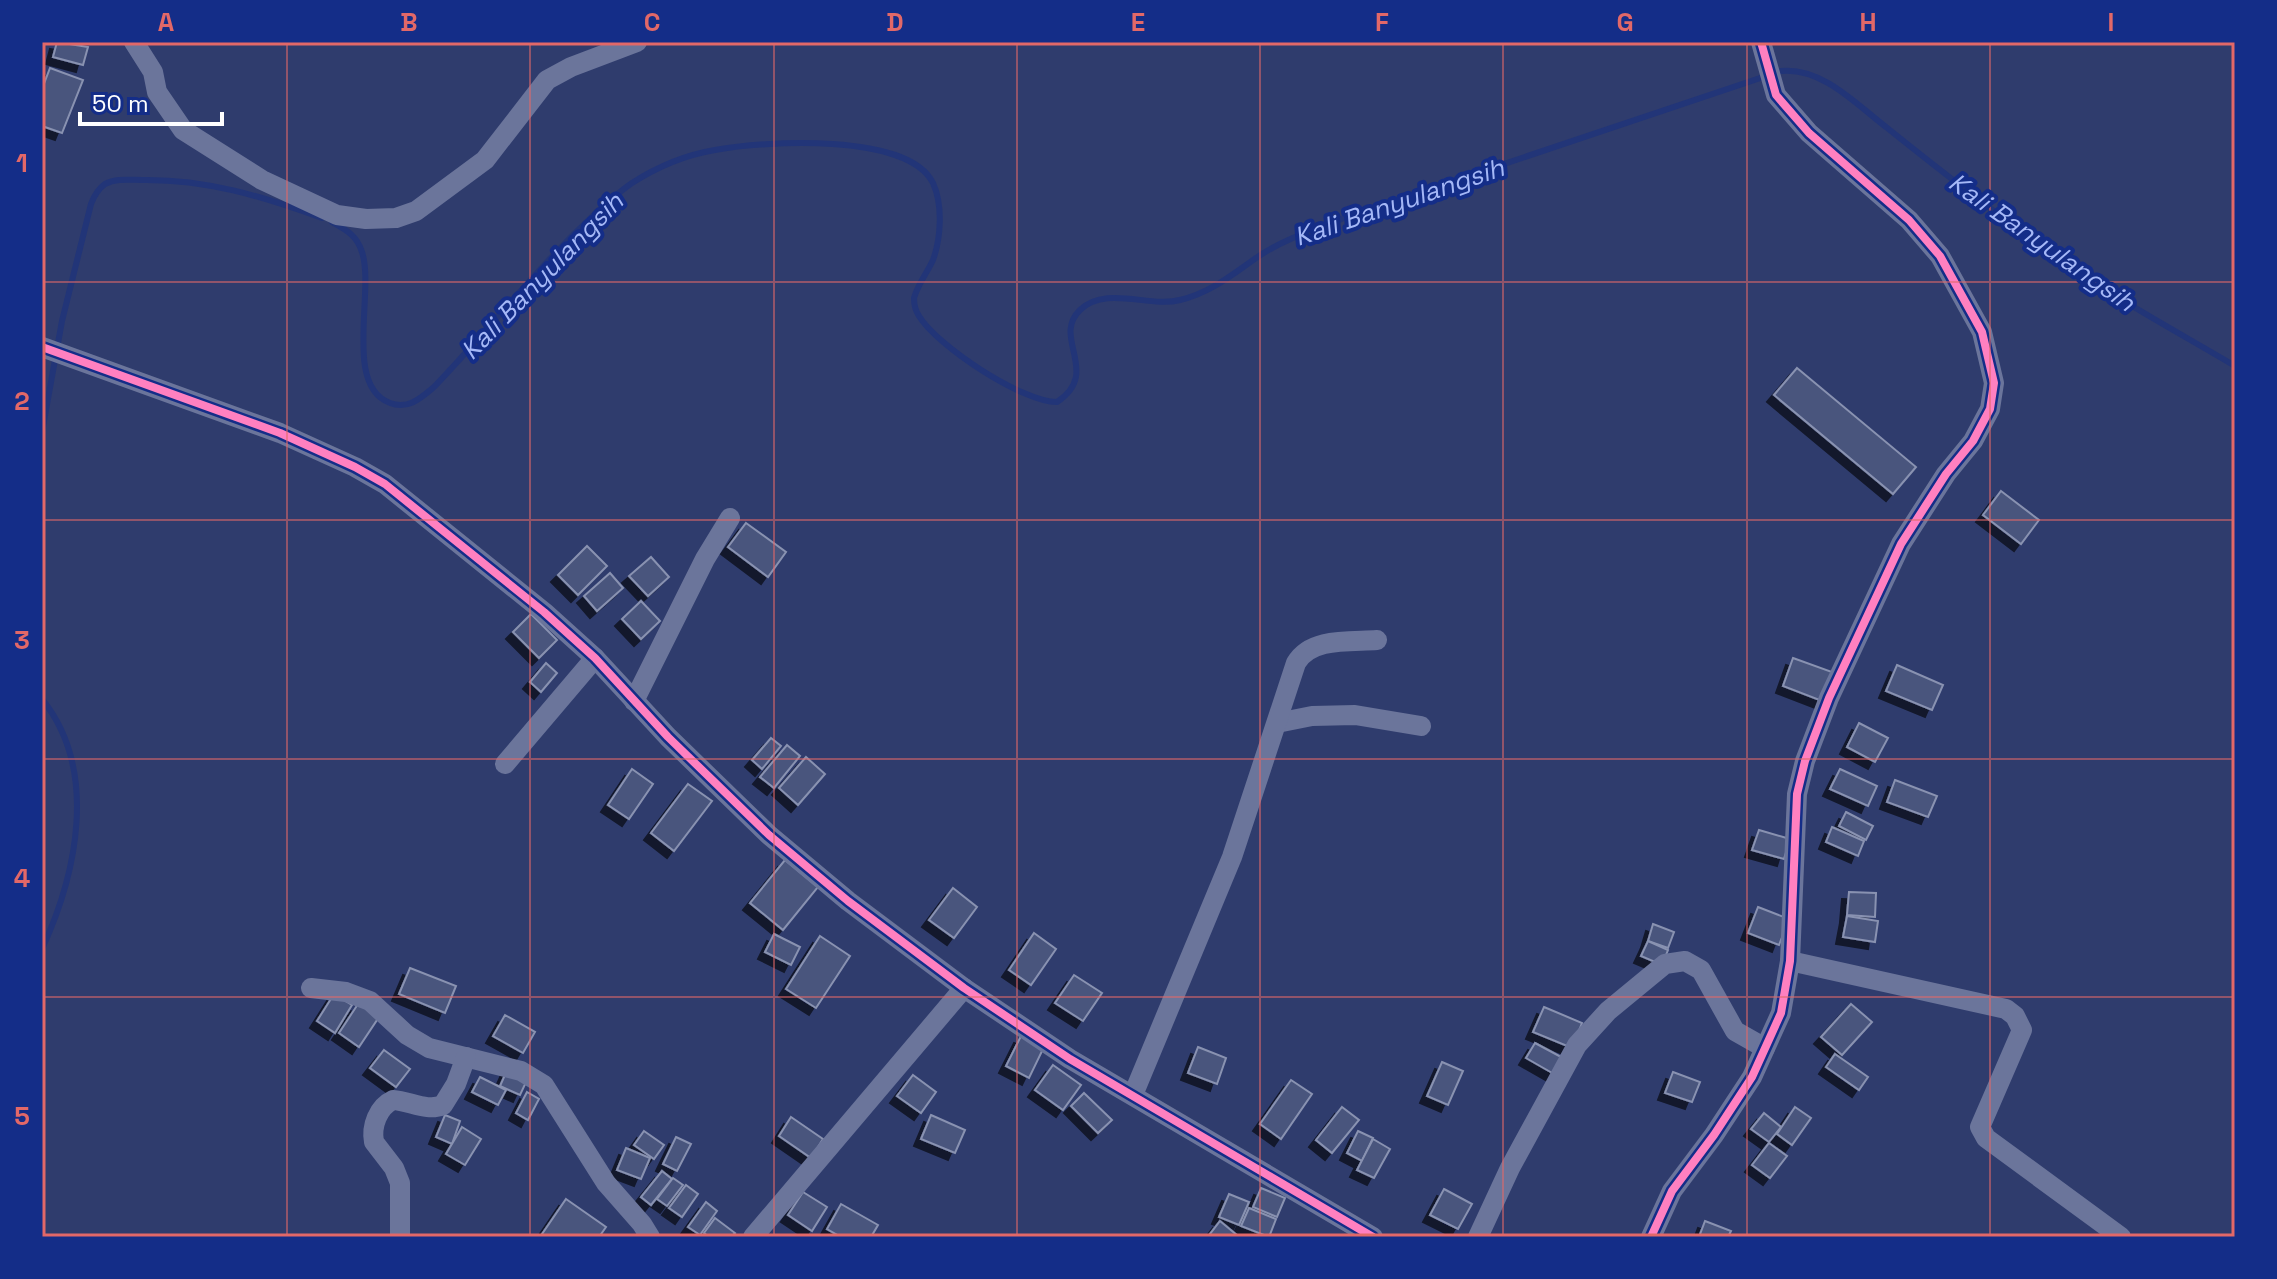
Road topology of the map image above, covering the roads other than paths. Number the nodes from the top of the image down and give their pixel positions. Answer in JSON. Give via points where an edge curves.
{"nodes":[{"id":1,"x":134,"y":42,"type":"edge"},
{"id":2,"x":637,"y":42,"type":"edge"},
{"id":3,"x":1762,"y":49,"type":"edge"},
{"id":4,"x":45,"y":348,"type":"edge"},
{"id":5,"x":730,"y":518,"type":"dead end"},
{"id":6,"x":1377,"y":640,"type":"dead end"},
{"id":7,"x":595,"y":658,"type":"junction"},
{"id":8,"x":634,"y":701,"type":"junction"},
{"id":9,"x":1277,"y":723,"type":"junction"},
{"id":10,"x":1421,"y":726,"type":"dead end"},
{"id":11,"x":505,"y":764,"type":"dead end"},
{"id":12,"x":1790,"y":961,"type":"junction"},
{"id":13,"x":311,"y":988,"type":"dead end"},
{"id":14,"x":964,"y":988,"type":"junction"},
{"id":15,"x":1765,"y":1048,"type":"junction"},
{"id":16,"x":466,"y":1057,"type":"junction"},
{"id":17,"x":1133,"y":1095,"type":"junction"},
{"id":18,"x":400,"y":1237,"type":"edge"},
{"id":19,"x":650,"y":1237,"type":"edge"},
{"id":20,"x":753,"y":1237,"type":"edge"},
{"id":21,"x":1373,"y":1237,"type":"edge"},
{"id":22,"x":1478,"y":1237,"type":"edge"},
{"id":23,"x":1651,"y":1237,"type":"edge"},
{"id":24,"x":2121,"y":1237,"type":"edge"}],
"edges":[{"from":1,"to":2,"type":"street","via":[[153,72],[157,92],[183,130],[262,180],[337,215],[366,219],[416,211],[485,160],[547,80]]},
{"from":3,"to":12,"type":"street","via":[[1776,95],[1940,256],[1982,332],[1994,383],[1990,409],[1973,441],[1901,544],[1805,761],[1796,805]]},
{"from":4,"to":7,"type":"street","via":[[280,433],[375,478]]},
{"from":5,"to":8,"type":"street"},
{"from":6,"to":9,"type":"street","via":[[1307,650],[1296,663]]},
{"from":7,"to":8,"type":"street"},
{"from":7,"to":11,"type":"street"},
{"from":8,"to":14,"type":"street","via":[[769,835]]},
{"from":9,"to":10,"type":"street","via":[[1355,715]]},
{"from":9,"to":17,"type":"street","via":[[1232,857]]},
{"from":12,"to":15,"type":"street","via":[[1781,1013]]},
{"from":12,"to":24,"type":"street","via":[[2006,1009],[2015,1016],[2022,1030],[1980,1127],[1986,1138]]},
{"from":13,"to":16,"type":"street","via":[[370,1001],[429,1048]]},
{"from":14,"to":17,"type":"street"},
{"from":14,"to":20,"type":"street"},
{"from":15,"to":22,"type":"street","via":[[1735,1031],[1701,970],[1685,961],[1665,964],[1608,1011],[1577,1045]]},
{"from":15,"to":23,"type":"street","via":[[1752,1077],[1672,1191]]},
{"from":16,"to":18,"type":"street","via":[[443,1105],[430,1108],[393,1100],[376,1119],[374,1142],[400,1183]]},
{"from":16,"to":19,"type":"street","via":[[521,1071],[544,1085],[606,1183]]},
{"from":17,"to":21,"type":"street"}]}
